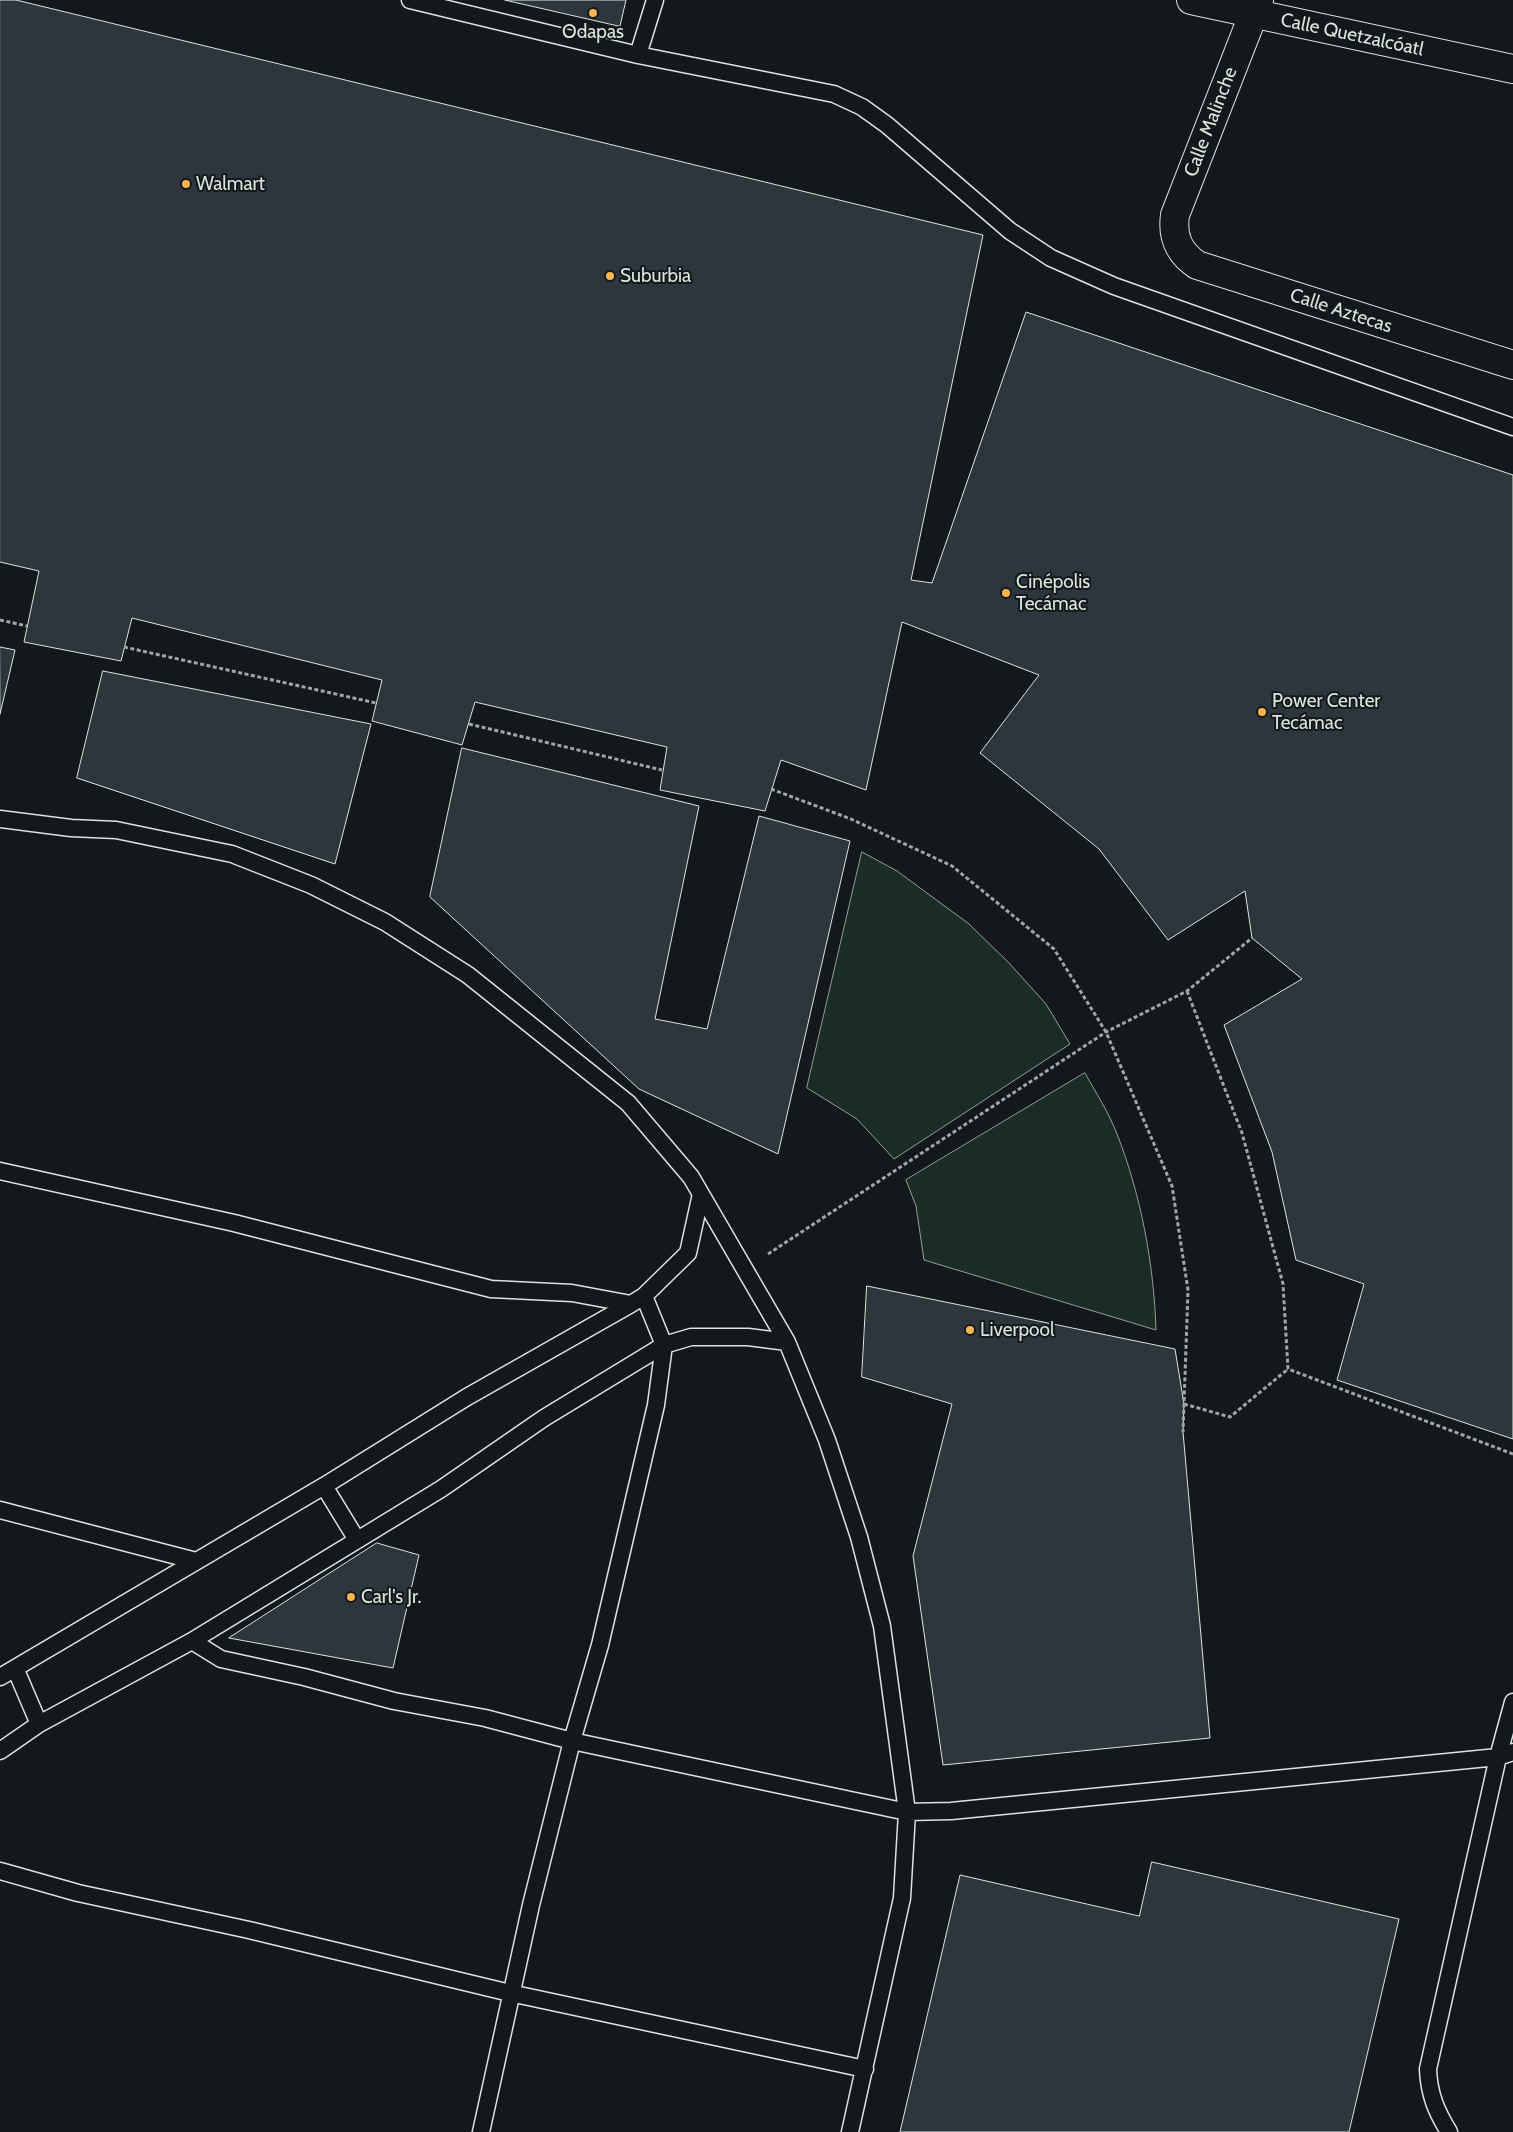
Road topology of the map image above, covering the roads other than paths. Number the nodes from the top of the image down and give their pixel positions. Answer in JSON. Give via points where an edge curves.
{"nodes":[{"id":1,"x":410,"y":0,"type":"edge"},
{"id":2,"x":655,"y":0,"type":"edge"},
{"id":3,"x":1191,"y":0,"type":"edge"},
{"id":4,"x":1256,"y":7,"type":"edge"},
{"id":5,"x":638,"y":55,"type":"junction"},
{"id":6,"x":1513,"y":69,"type":"edge"},
{"id":7,"x":1178,"y":244,"type":"joint"},
{"id":8,"x":1513,"y":365,"type":"edge"},
{"id":9,"x":1513,"y":427,"type":"edge"},
{"id":10,"x":0,"y":819,"type":"edge"},
{"id":11,"x":0,"y":1170,"type":"edge"},
{"id":12,"x":701,"y":1194,"type":"junction"},
{"id":13,"x":638,"y":1300,"type":"junction"},
{"id":14,"x":787,"y":1342,"type":"junction"},
{"id":15,"x":664,"y":1345,"type":"junction"},
{"id":16,"x":324,"y":1486,"type":"junction"},
{"id":17,"x":0,"y":1510,"type":"edge"},
{"id":18,"x":357,"y":1540,"type":"junction"},
{"id":19,"x":196,"y":1561,"type":"junction"},
{"id":20,"x":192,"y":1641,"type":"junction"},
{"id":21,"x":15,"y":1668,"type":"junction"},
{"id":22,"x":0,"y":1677,"type":"edge"},
{"id":23,"x":1513,"y":1702,"type":"edge"},
{"id":24,"x":39,"y":1724,"type":"junction"},
{"id":25,"x":572,"y":1741,"type":"junction"},
{"id":26,"x":0,"y":1751,"type":"edge"},
{"id":27,"x":1506,"y":1754,"type":"edge"},
{"id":28,"x":908,"y":1812,"type":"junction"},
{"id":29,"x":0,"y":1871,"type":"edge"},
{"id":30,"x":510,"y":1993,"type":"junction"},
{"id":31,"x":865,"y":2069,"type":"junction"},
{"id":32,"x":481,"y":2132,"type":"edge"},
{"id":33,"x":850,"y":2132,"type":"edge"},
{"id":34,"x":1449,"y":2132,"type":"edge"}],
"edges":[{"from":1,"to":5,"type":"lane"},
{"from":2,"to":5,"type":"lane"},
{"from":3,"to":4,"type":"street","name":"Calle Quetzalcóatl"},
{"from":4,"to":6,"type":"street","name":"Calle Quetzalcóatl"},
{"from":4,"to":7,"type":"street","name":"Calle Malinche","via":[[1175,215],[1173,230]]},
{"from":5,"to":9,"type":"lane","via":[[834,94],[862,107],[887,125],[1010,230],[1051,258],[1114,286]]},
{"from":7,"to":8,"type":"street","name":"Calle Aztecas","via":[[1185,257],[1196,265]]},
{"from":10,"to":12,"type":"lane","via":[[116,830],[232,854],[310,885],[385,922],[468,975],[628,1103],[691,1177]]},
{"from":11,"to":13,"type":"lane","via":[[234,1223],[491,1289]]},
{"from":12,"to":13,"type":"lane","via":[[688,1253]]},
{"from":12,"to":14,"type":"lane"},
{"from":13,"to":15,"type":"lane"},
{"from":13,"to":16,"type":"lane","via":[[467,1397]]},
{"from":14,"to":15,"type":"lane","via":[[748,1337],[691,1337]]},
{"from":14,"to":28,"type":"lane","via":[[827,1440],[859,1537],[880,1617]]},
{"from":15,"to":18,"type":"lane","via":[[544,1418],[441,1489]]},
{"from":15,"to":25,"type":"lane","via":[[656,1405],[600,1644]]},
{"from":16,"to":18,"type":"lane"},
{"from":16,"to":19,"type":"lane"},
{"from":17,"to":19,"type":"lane"},
{"from":18,"to":20,"type":"lane"},
{"from":19,"to":21,"type":"lane"},
{"from":20,"to":24,"type":"lane"},
{"from":20,"to":25,"type":"lane","via":[[221,1660],[304,1677],[394,1701],[485,1718]]},
{"from":21,"to":22,"type":"lane"},
{"from":21,"to":24,"type":"lane"},
{"from":23,"to":27,"type":"lane"},
{"from":24,"to":26,"type":"lane"},
{"from":25,"to":28,"type":"lane"},
{"from":25,"to":30,"type":"lane"},
{"from":27,"to":28,"type":"lane","via":[[951,1812]]},
{"from":27,"to":34,"type":"lane","via":[[1428,2069],[1429,2091]]},
{"from":28,"to":31,"type":"lane","via":[[902,1898]]},
{"from":29,"to":30,"type":"lane","via":[[78,1893],[249,1930]]},
{"from":30,"to":31,"type":"lane"},
{"from":30,"to":32,"type":"lane"},
{"from":31,"to":33,"type":"lane"}]}
